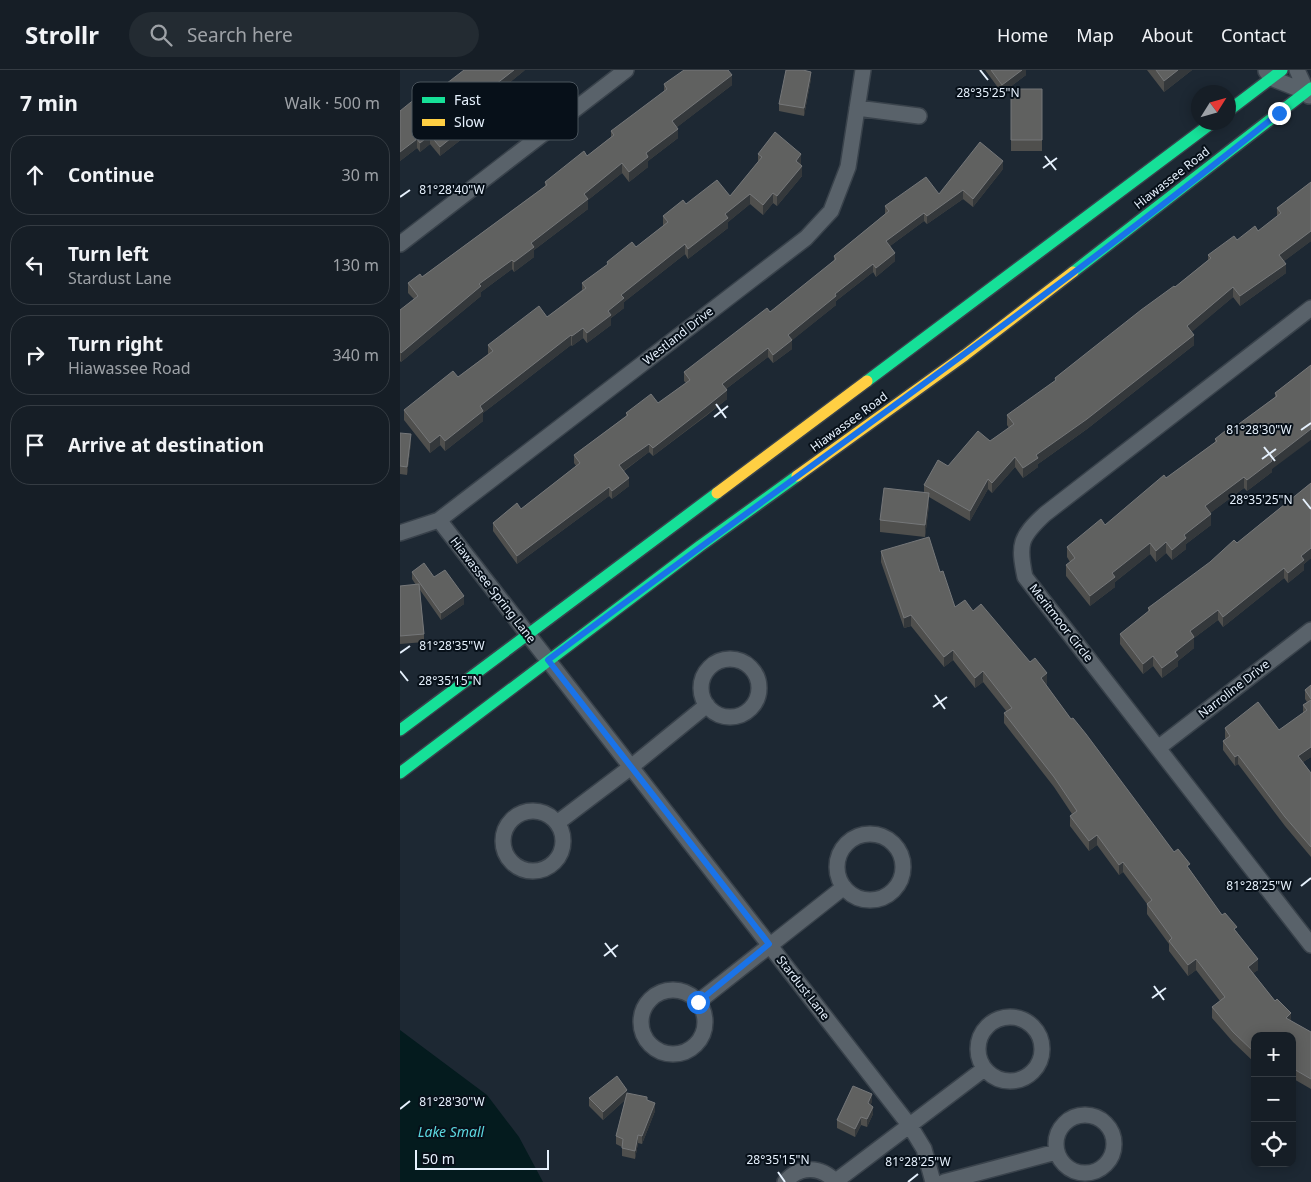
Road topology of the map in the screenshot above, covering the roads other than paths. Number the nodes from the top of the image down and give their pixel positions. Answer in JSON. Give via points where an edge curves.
{"nodes":[{"id":1,"x":626,"y":70,"type":"edge"},
{"id":2,"x":863,"y":70,"type":"edge"},
{"id":3,"x":1297,"y":70,"type":"edge"},
{"id":4,"x":1273,"y":73,"type":"edge"},
{"id":5,"x":1309,"y":93,"type":"edge"},
{"id":6,"x":1236,"y":104,"type":"edge"},
{"id":7,"x":578,"y":107,"type":"edge"},
{"id":8,"x":857,"y":108,"type":"junction"},
{"id":9,"x":919,"y":116,"type":"dead end"},
{"id":10,"x":1202,"y":130,"type":"edge"},
{"id":11,"x":535,"y":140,"type":"edge"},
{"id":12,"x":400,"y":244,"type":"edge"},
{"id":13,"x":1311,"y":308,"type":"edge"},
{"id":14,"x":439,"y":520,"type":"junction"},
{"id":15,"x":400,"y":533,"type":"edge"},
{"id":16,"x":1311,"y":630,"type":"edge"},
{"id":17,"x":527,"y":634,"type":"junction"},
{"id":18,"x":548,"y":660,"type":"junction"},
{"id":19,"x":707,"y":705,"type":"dead end"},
{"id":20,"x":400,"y":730,"type":"edge"},
{"id":21,"x":1158,"y":748,"type":"junction"},
{"id":22,"x":631,"y":767,"type":"junction"},
{"id":23,"x":400,"y":773,"type":"edge"},
{"id":24,"x":557,"y":823,"type":"dead end"},
{"id":25,"x":844,"y":887,"type":"junction"},
{"id":26,"x":769,"y":944,"type":"junction"},
{"id":27,"x":1311,"y":945,"type":"edge"},
{"id":28,"x":698,"y":1002,"type":"junction"},
{"id":29,"x":984,"y":1069,"type":"junction"},
{"id":30,"x":910,"y":1126,"type":"junction"},
{"id":31,"x":1056,"y":1152,"type":"dead end"},
{"id":32,"x":785,"y":1182,"type":"edge"},
{"id":33,"x":836,"y":1182,"type":"edge"},
{"id":34,"x":933,"y":1182,"type":"edge"},
{"id":35,"x":944,"y":1182,"type":"edge"}],
"edges":[{"from":1,"to":7,"type":"street"},
{"from":2,"to":8,"type":"street","name":"Westland Drive"},
{"from":3,"to":5,"type":"street"},
{"from":4,"to":5,"type":"street"},
{"from":4,"to":6,"type":"street"},
{"from":5,"to":18,"type":"street","name":"Hiawassee Road","via":[[965,355]]},
{"from":8,"to":9,"type":"street"},
{"from":8,"to":14,"type":"street","name":"Westland Drive","via":[[848,167],[831,211],[806,238]]},
{"from":10,"to":17,"type":"street","name":"Hiawassee Road"},
{"from":11,"to":12,"type":"street"},
{"from":13,"to":21,"type":"street","name":"Meritmoor Circle","via":[[1025,532],[1020,556],[1025,577]]},
{"from":14,"to":15,"type":"street","name":"Westland Drive"},
{"from":14,"to":17,"type":"street","name":"Hiawassee Spring Lane"},
{"from":16,"to":21,"type":"street","name":"Narroline Drive"},
{"from":17,"to":18,"type":"street","name":"Hiawassee Spring Lane"},
{"from":17,"to":20,"type":"street","name":"Hiawassee Road"},
{"from":18,"to":22,"type":"street","name":"Stardust Lane"},
{"from":18,"to":23,"type":"street","name":"Hiawassee Road"},
{"from":19,"to":22,"type":"street"},
{"from":21,"to":27,"type":"street","name":"Meritmoor Circle"},
{"from":22,"to":24,"type":"street"},
{"from":22,"to":26,"type":"street","name":"Stardust Lane"},
{"from":25,"to":25,"type":"street","via":[[854,896],[866,900],[879,899],[890,893],[903,871],[902,858],[896,847],[886,838],[874,834],[861,835],[849,841],[841,850],[837,863],[838,876]]},
{"from":25,"to":26,"type":"street"},
{"from":26,"to":28,"type":"street"},
{"from":26,"to":30,"type":"street","name":"Stardust Lane"},
{"from":28,"to":28,"type":"street","via":[[677,990],[664,991],[653,997],[641,1018],[642,1031],[648,1042],[669,1054],[682,1053],[693,1047],[705,1026]]},
{"from":29,"to":29,"type":"street","via":[[1006,1081],[1030,1075],[1042,1053],[1042,1040],[1036,1028],[1014,1016],[1001,1017],[989,1023],[977,1044],[978,1057]]},
{"from":29,"to":30,"type":"street"},
{"from":30,"to":33,"type":"street"},
{"from":30,"to":34,"type":"street","name":"Stardust Lane","via":[[924,1149]]},
{"from":31,"to":35,"type":"street"},
{"from":32,"to":33,"type":"street","via":[[802,1170],[815,1169],[827,1173]]}]}
